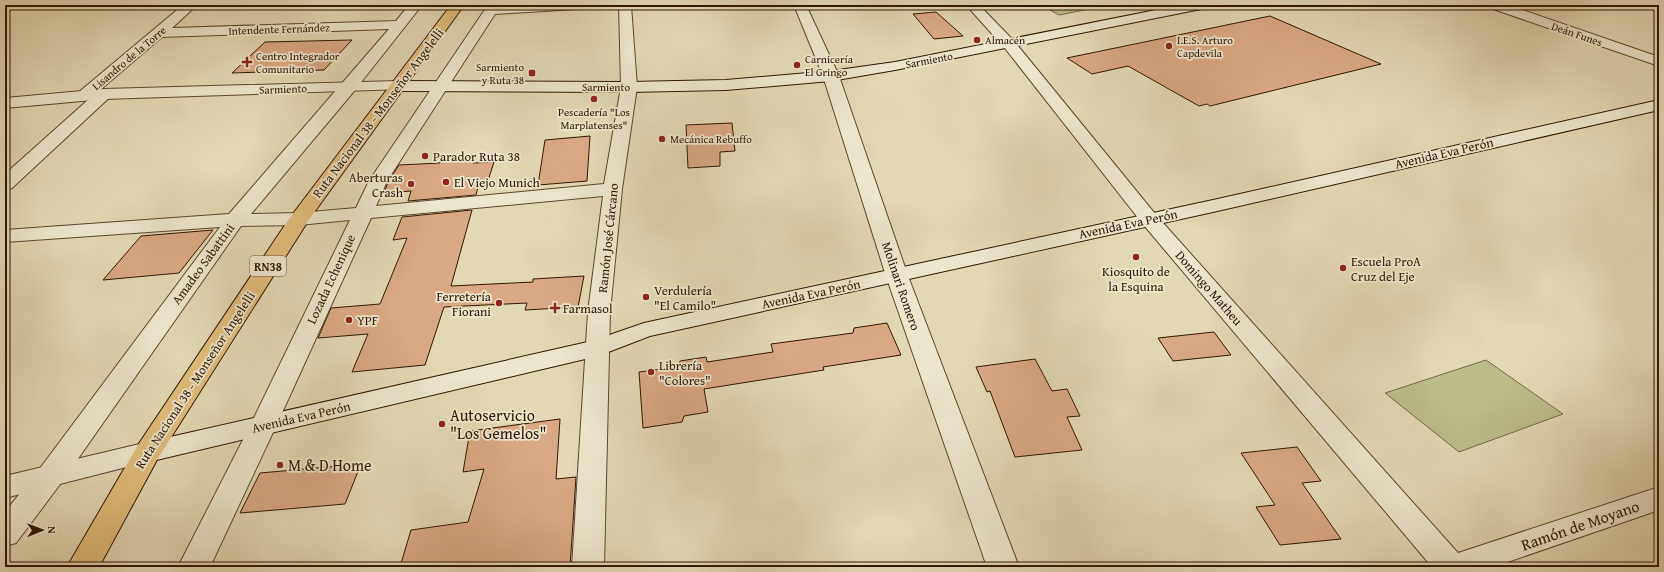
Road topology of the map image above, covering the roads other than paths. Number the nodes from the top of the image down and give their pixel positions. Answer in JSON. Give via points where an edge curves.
{"nodes":[{"id":1,"x":192,"y":5,"type":"edge"},
{"id":2,"x":416,"y":5,"type":"edge"},
{"id":3,"x":458,"y":5,"type":"edge"},
{"id":4,"x":576,"y":5,"type":"edge"},
{"id":5,"x":625,"y":5,"type":"edge"},
{"id":6,"x":800,"y":5,"type":"edge"},
{"id":7,"x":972,"y":5,"type":"edge"},
{"id":8,"x":1201,"y":5,"type":"edge"},
{"id":9,"x":1495,"y":5,"type":"edge"},
{"id":10,"x":492,"y":7,"type":"edge"},
{"id":11,"x":399,"y":25,"type":"junction"},
{"id":12,"x":159,"y":33,"type":"junction"},
{"id":13,"x":1009,"y":44,"type":"junction"},
{"id":14,"x":1659,"y":62,"type":"edge"},
{"id":15,"x":831,"y":76,"type":"junction"},
{"id":16,"x":398,"y":86,"type":"junction"},
{"id":17,"x":439,"y":86,"type":"junction"},
{"id":18,"x":349,"y":87,"type":"junction"},
{"id":19,"x":629,"y":87,"type":"junction"},
{"id":20,"x":104,"y":94,"type":"junction"},
{"id":21,"x":85,"y":95,"type":"junction"},
{"id":22,"x":5,"y":104,"type":"edge"},
{"id":23,"x":1659,"y":105,"type":"edge"},
{"id":24,"x":1659,"y":119,"type":"edge"},
{"id":25,"x":5,"y":184,"type":"edge"},
{"id":26,"x":613,"y":189,"type":"junction"},
{"id":27,"x":362,"y":213,"type":"junction"},
{"id":28,"x":299,"y":219,"type":"junction"},
{"id":29,"x":234,"y":220,"type":"junction"},
{"id":30,"x":1155,"y":225,"type":"junction"},
{"id":31,"x":5,"y":236,"type":"edge"},
{"id":32,"x":899,"y":282,"type":"junction"},
{"id":33,"x":598,"y":348,"type":"junction"},
{"id":34,"x":263,"y":426,"type":"junction"},
{"id":35,"x":148,"y":452,"type":"junction"},
{"id":36,"x":51,"y":475,"type":"junction"},
{"id":37,"x":5,"y":487,"type":"edge"},
{"id":38,"x":1659,"y":498,"type":"edge"},
{"id":39,"x":5,"y":534,"type":"edge"},
{"id":40,"x":83,"y":567,"type":"edge"},
{"id":41,"x":194,"y":567,"type":"edge"},
{"id":42,"x":588,"y":567,"type":"edge"},
{"id":43,"x":1004,"y":567,"type":"edge"},
{"id":44,"x":1451,"y":567,"type":"edge"},
{"id":45,"x":1455,"y":567,"type":"edge"}],
"edges":[{"from":1,"to":12,"type":"street","name":"Lisandro de la Torre"},
{"from":2,"to":11,"type":"street","name":"Amadeo Sabattini"},
{"from":3,"to":16,"type":"highway","name":"Ruta Nacional 38 - Monseñor Angelelli","number":"RN38"},
{"from":4,"to":10,"type":"street"},
{"from":5,"to":19,"type":"street","name":"Ramón José Cárcano"},
{"from":6,"to":15,"type":"street","name":"Molinari Romero"},
{"from":7,"to":13,"type":"street","name":"Domingo Matheu"},
{"from":8,"to":13,"type":"street","name":"Sarmiento"},
{"from":9,"to":14,"type":"street","name":"Deán Funes"},
{"from":10,"to":17,"type":"street","name":"Lozada Echenique"},
{"from":11,"to":12,"type":"street","name":"Intendente Fernández"},
{"from":11,"to":18,"type":"street","name":"Amadeo Sabattini"},
{"from":12,"to":21,"type":"street","name":"Lisandro de la Torre"},
{"from":13,"to":15,"type":"street","name":"Sarmiento"},
{"from":13,"to":30,"type":"street","name":"Domingo Matheu"},
{"from":15,"to":19,"type":"street","name":"Sarmiento","via":[[726,85]]},
{"from":15,"to":32,"type":"street","name":"Molinari Romero"},
{"from":16,"to":17,"type":"street","name":"Sarmiento"},
{"from":16,"to":18,"type":"street","name":"Sarmiento"},
{"from":16,"to":28,"type":"highway","name":"Ruta Nacional 38 - Monseñor Angelelli","number":"RN38"},
{"from":17,"to":19,"type":"street","name":"Sarmiento"},
{"from":17,"to":27,"type":"street","name":"Lozada Echenique","via":[[378,181]]},
{"from":18,"to":20,"type":"street","name":"Sarmiento"},
{"from":18,"to":29,"type":"street","name":"Amadeo Sabattini"},
{"from":19,"to":26,"type":"street","name":"Ramón José Cárcano"},
{"from":20,"to":21,"type":"street","name":"Sarmiento"},
{"from":20,"to":25,"type":"street","name":"Lisandro de la Torre"},
{"from":21,"to":22,"type":"street","name":"Sarmiento"},
{"from":23,"to":30,"type":"street","name":"Avenida Eva Perón","via":[[1213,206]]},
{"from":24,"to":30,"type":"street","name":"Avenida Eva Perón"},
{"from":26,"to":27,"type":"street"},
{"from":26,"to":33,"type":"street","name":"Ramón José Cárcano","via":[[599,312]]},
{"from":27,"to":28,"type":"street"},
{"from":27,"to":34,"type":"street","name":"Lozada Echenique"},
{"from":28,"to":29,"type":"street"},
{"from":28,"to":35,"type":"highway","name":"Ruta Nacional 38 - Monseñor Angelelli","number":"RN38"},
{"from":29,"to":31,"type":"street"},
{"from":29,"to":36,"type":"street","name":"Amadeo Sabattini"},
{"from":30,"to":32,"type":"street","name":"Avenida Eva Perón"},
{"from":30,"to":44,"type":"street","name":"Domingo Matheu"},
{"from":32,"to":33,"type":"street","name":"Avenida Eva Perón","via":[[652,344]]},
{"from":32,"to":43,"type":"street","name":"Molinari Romero"},
{"from":33,"to":34,"type":"street","name":"Avenida Eva Perón"},
{"from":33,"to":42,"type":"street","name":"Ramón José Cárcano"},
{"from":34,"to":35,"type":"street","name":"Avenida Eva Perón"},
{"from":34,"to":41,"type":"street","name":"Lozada Echenique"},
{"from":35,"to":36,"type":"street","name":"Avenida Eva Perón"},
{"from":35,"to":40,"type":"highway","name":"Ruta Nacional 38 - Monseñor Angelelli","number":"RN38"},
{"from":36,"to":37,"type":"street","name":"Avenida Eva Perón"},
{"from":36,"to":39,"type":"street","name":"Amadeo Sabattini"},
{"from":38,"to":45,"type":"street","name":"Ramón de Moyano"}]}
